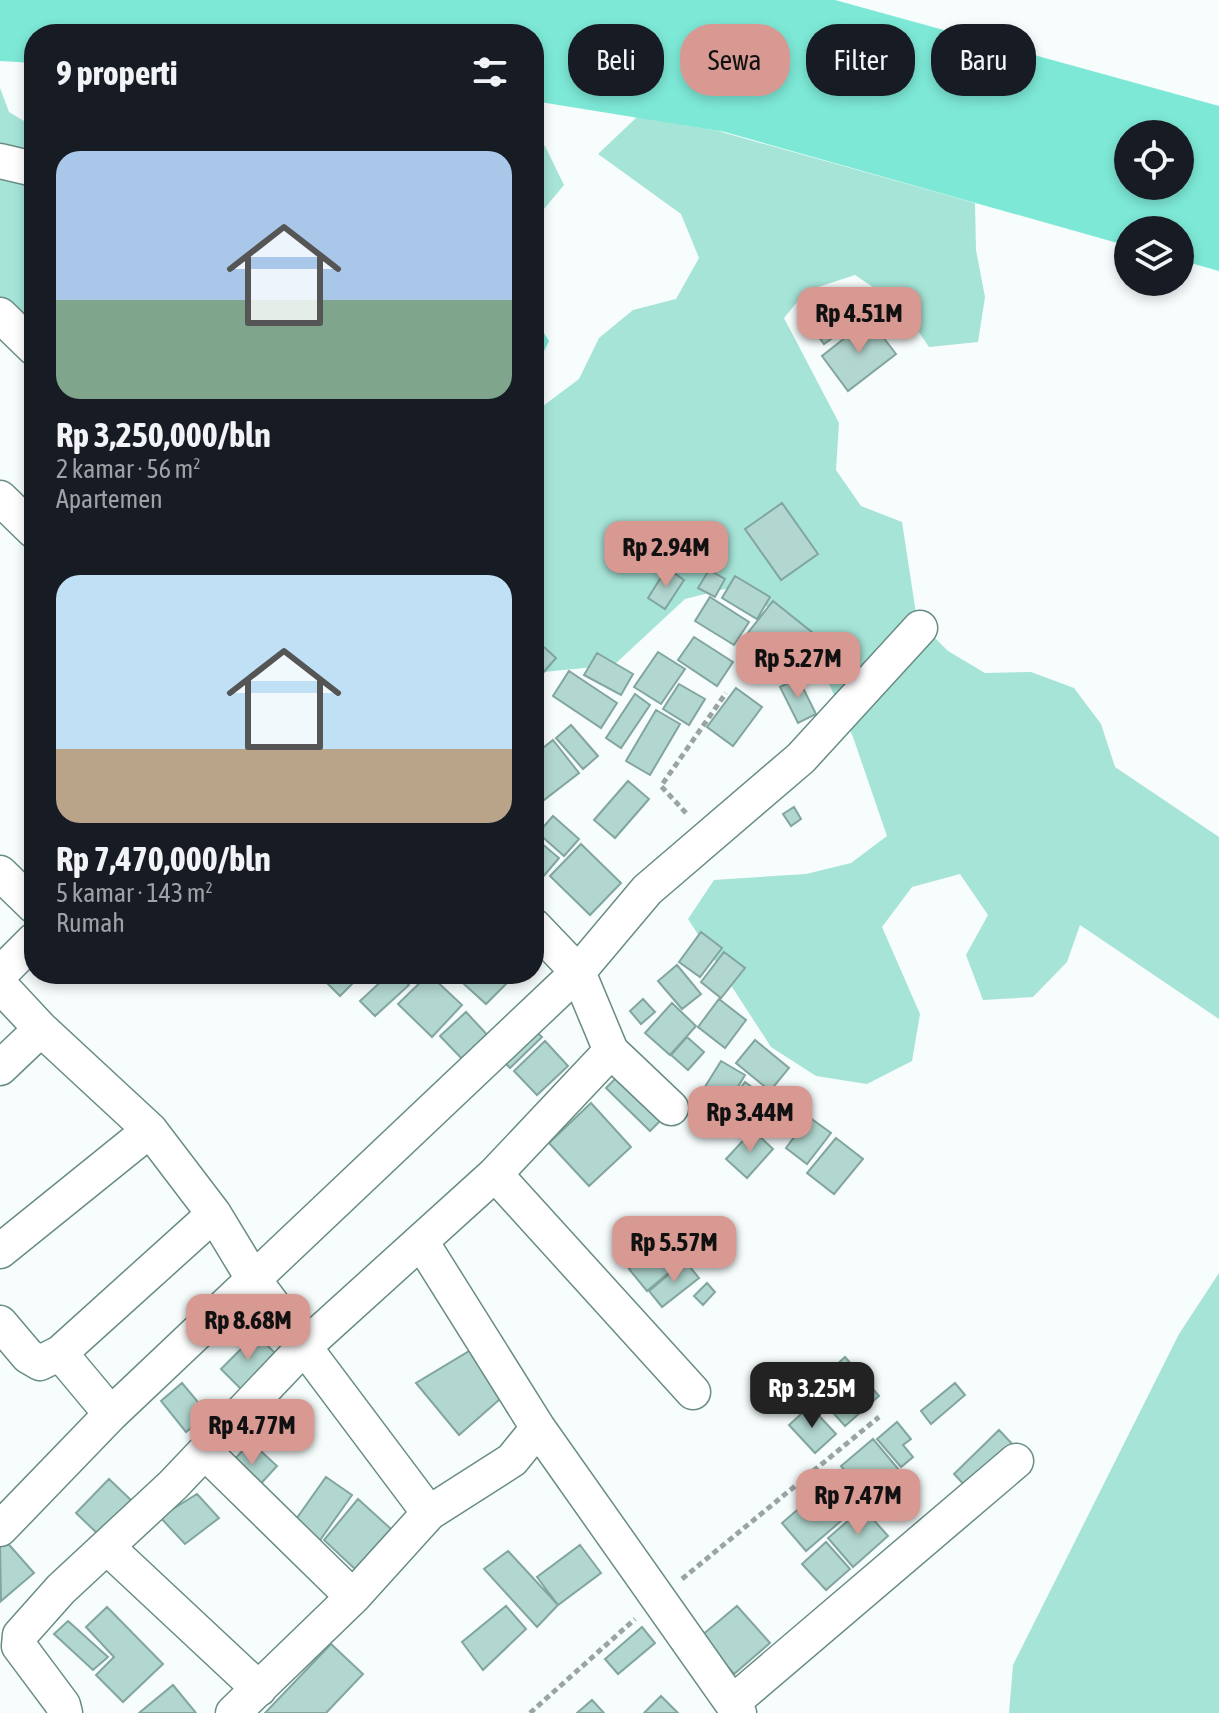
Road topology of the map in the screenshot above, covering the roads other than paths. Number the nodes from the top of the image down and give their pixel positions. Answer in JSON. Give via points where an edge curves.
{"nodes":[{"id":1,"x":0,"y":161,"type":"edge"},
{"id":2,"x":24,"y":167,"type":"edge"},
{"id":3,"x":0,"y":315,"type":"edge"},
{"id":4,"x":24,"y":338,"type":"edge"},
{"id":5,"x":0,"y":498,"type":"edge"},
{"id":6,"x":24,"y":521,"type":"edge"},
{"id":7,"x":920,"y":628,"type":"dead end"},
{"id":8,"x":0,"y":873,"type":"edge"},
{"id":9,"x":24,"y":896,"type":"edge"},
{"id":10,"x":544,"y":936,"type":"edge"},
{"id":11,"x":24,"y":950,"type":"edge"},
{"id":12,"x":578,"y":972,"type":"junction"},
{"id":13,"x":0,"y":974,"type":"edge"},
{"id":14,"x":0,"y":985,"type":"edge"},
{"id":15,"x":41,"y":1029,"type":"junction"},
{"id":16,"x":611,"y":1051,"type":"junction"},
{"id":17,"x":0,"y":1068,"type":"edge"},
{"id":18,"x":671,"y":1108,"type":"dead end"},
{"id":19,"x":150,"y":1130,"type":"junction"},
{"id":20,"x":495,"y":1174,"type":"junction"},
{"id":21,"x":214,"y":1214,"type":"junction"},
{"id":22,"x":422,"y":1243,"type":"junction"},
{"id":23,"x":0,"y":1251,"type":"edge"},
{"id":24,"x":254,"y":1280,"type":"junction"},
{"id":25,"x":0,"y":1323,"type":"edge"},
{"id":26,"x":304,"y":1347,"type":"junction"},
{"id":27,"x":60,"y":1353,"type":"junction"},
{"id":28,"x":693,"y":1392,"type":"dead end"},
{"id":29,"x":111,"y":1414,"type":"junction"},
{"id":30,"x":538,"y":1428,"type":"junction"},
{"id":31,"x":205,"y":1452,"type":"junction"},
{"id":32,"x":1016,"y":1461,"type":"dead end"},
{"id":33,"x":429,"y":1513,"type":"junction"},
{"id":34,"x":0,"y":1529,"type":"edge"},
{"id":35,"x":107,"y":1547,"type":"junction"},
{"id":36,"x":353,"y":1597,"type":"junction"},
{"id":37,"x":259,"y":1689,"type":"junction"},
{"id":38,"x":735,"y":1708,"type":"edge"},
{"id":39,"x":65,"y":1713,"type":"edge"},
{"id":40,"x":233,"y":1713,"type":"edge"}],
"edges":[{"from":1,"to":2,"type":"street"},
{"from":3,"to":4,"type":"street"},
{"from":5,"to":6,"type":"street"},
{"from":7,"to":12,"type":"street","via":[[801,758],[647,890]]},
{"from":8,"to":9,"type":"street"},
{"from":10,"to":12,"type":"street"},
{"from":11,"to":13,"type":"street"},
{"from":12,"to":16,"type":"street"},
{"from":12,"to":24,"type":"street"},
{"from":14,"to":15,"type":"street"},
{"from":15,"to":17,"type":"street"},
{"from":15,"to":19,"type":"street"},
{"from":16,"to":18,"type":"street"},
{"from":16,"to":20,"type":"street"},
{"from":19,"to":21,"type":"street"},
{"from":19,"to":23,"type":"street"},
{"from":20,"to":22,"type":"street"},
{"from":20,"to":28,"type":"street"},
{"from":21,"to":24,"type":"street"},
{"from":21,"to":27,"type":"street"},
{"from":22,"to":26,"type":"street"},
{"from":22,"to":30,"type":"street"},
{"from":24,"to":26,"type":"street"},
{"from":24,"to":29,"type":"street"},
{"from":25,"to":27,"type":"street","via":[[40,1363]]},
{"from":26,"to":31,"type":"street"},
{"from":26,"to":33,"type":"street"},
{"from":27,"to":29,"type":"street"},
{"from":29,"to":34,"type":"street"},
{"from":30,"to":33,"type":"street","via":[[512,1460]]},
{"from":30,"to":38,"type":"street"},
{"from":31,"to":35,"type":"street"},
{"from":31,"to":36,"type":"street"},
{"from":32,"to":38,"type":"street"},
{"from":33,"to":36,"type":"street"},
{"from":35,"to":37,"type":"street"},
{"from":35,"to":39,"type":"street","via":[[18,1639]]},
{"from":36,"to":37,"type":"street"},
{"from":37,"to":40,"type":"street"}]}
